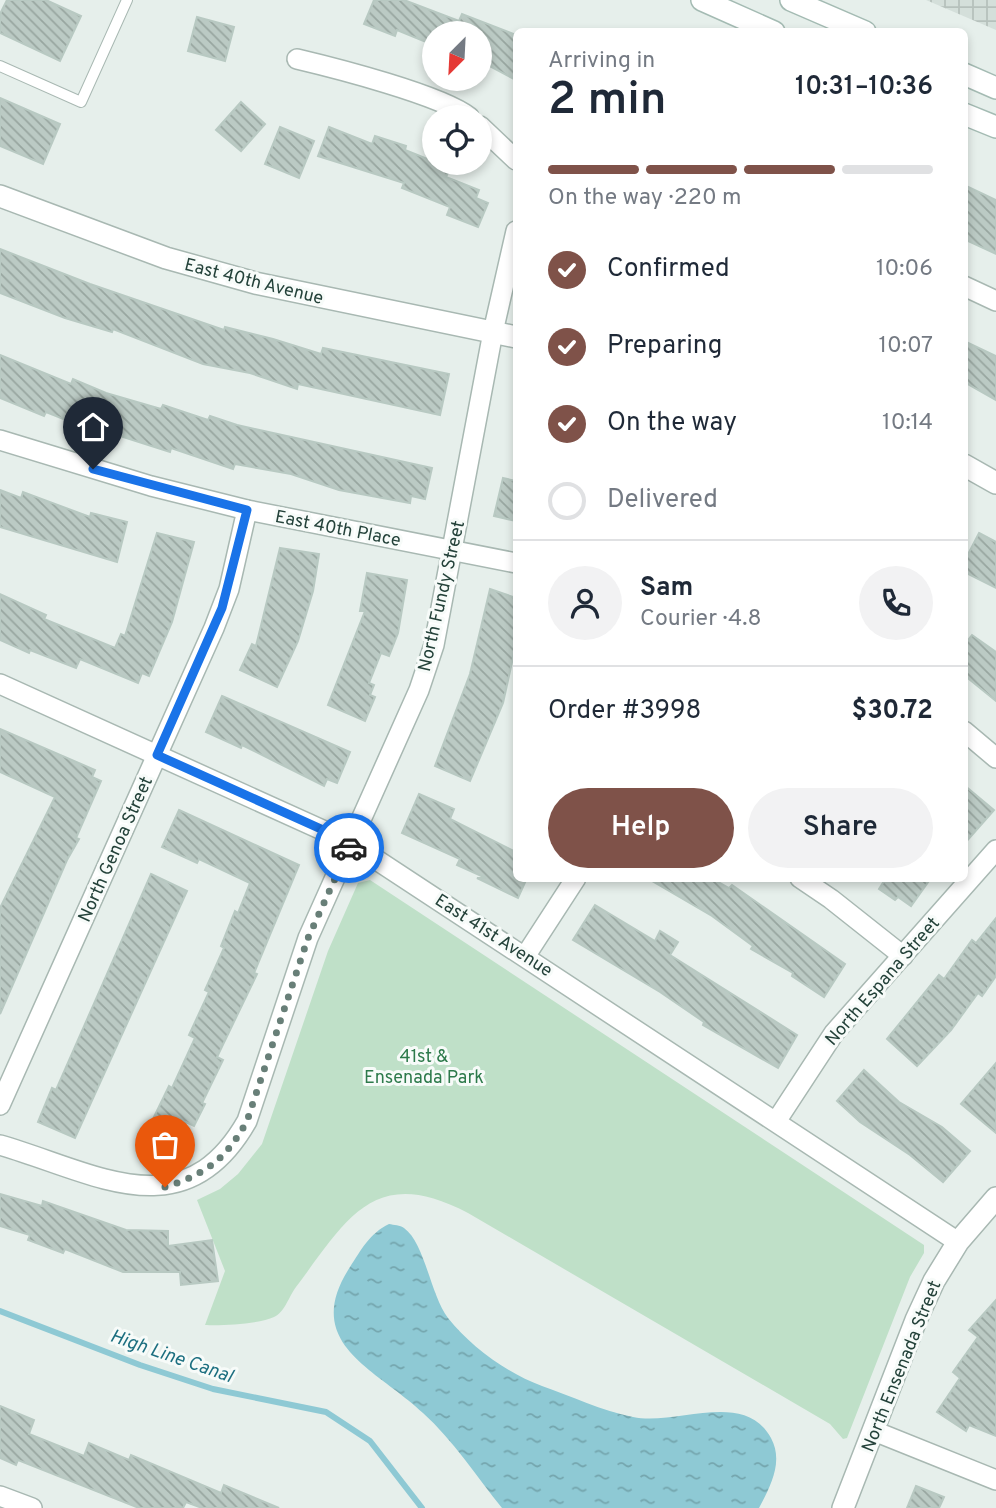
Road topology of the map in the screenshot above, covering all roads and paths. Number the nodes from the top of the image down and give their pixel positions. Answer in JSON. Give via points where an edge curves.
{"nodes":[{"id":1,"x":127,"y":0,"type":"edge"},
{"id":2,"x":702,"y":0,"type":"edge"},
{"id":3,"x":791,"y":0,"type":"edge"},
{"id":4,"x":765,"y":28,"type":"edge"},
{"id":5,"x":855,"y":28,"type":"edge"},
{"id":6,"x":297,"y":59,"type":"dead end"},
{"id":7,"x":0,"y":66,"type":"edge"},
{"id":8,"x":968,"y":76,"type":"edge"},
{"id":9,"x":996,"y":88,"type":"edge"},
{"id":10,"x":445,"y":105,"type":"edge"},
{"id":11,"x":968,"y":116,"type":"edge"},
{"id":12,"x":996,"y":127,"type":"edge"},
{"id":13,"x":492,"y":137,"type":"edge"},
{"id":14,"x":513,"y":157,"type":"edge"},
{"id":15,"x":0,"y":196,"type":"edge"},
{"id":16,"x":513,"y":244,"type":"edge"},
{"id":17,"x":968,"y":288,"type":"edge"},
{"id":18,"x":996,"y":301,"type":"edge"},
{"id":19,"x":493,"y":332,"type":"junction"},
{"id":20,"x":513,"y":336,"type":"edge"},
{"id":21,"x":0,"y":440,"type":"edge"},
{"id":22,"x":968,"y":469,"type":"edge"},
{"id":23,"x":996,"y":483,"type":"edge"},
{"id":24,"x":247,"y":510,"type":"junction"},
{"id":25,"x":454,"y":551,"type":"junction"},
{"id":26,"x":513,"y":563,"type":"edge"},
{"id":27,"x":0,"y":684,"type":"edge"},
{"id":28,"x":968,"y":735,"type":"edge"},
{"id":29,"x":157,"y":755,"type":"junction"},
{"id":30,"x":996,"y":758,"type":"edge"},
{"id":31,"x":352,"y":843,"type":"junction"},
{"id":32,"x":996,"y":850,"type":"edge"},
{"id":33,"x":573,"y":882,"type":"edge"},
{"id":34,"x":806,"y":882,"type":"edge"},
{"id":35,"x":526,"y":955,"type":"junction"},
{"id":36,"x":903,"y":957,"type":"junction"},
{"id":37,"x":0,"y":1105,"type":"edge"},
{"id":38,"x":777,"y":1120,"type":"junction"},
{"id":39,"x":0,"y":1145,"type":"edge"},
{"id":40,"x":996,"y":1198,"type":"edge"},
{"id":41,"x":958,"y":1241,"type":"junction"},
{"id":42,"x":874,"y":1432,"type":"junction"},
{"id":43,"x":996,"y":1480,"type":"edge"},
{"id":44,"x":0,"y":1496,"type":"edge"},
{"id":45,"x":32,"y":1508,"type":"edge"},
{"id":46,"x":843,"y":1508,"type":"edge"}],
"edges":[{"from":1,"to":7,"type":"lane","via":[[81,102]]},
{"from":2,"to":4,"type":"street"},
{"from":3,"to":5,"type":"street"},
{"from":6,"to":10,"type":"street"},
{"from":8,"to":9,"type":"street"},
{"from":11,"to":12,"type":"street"},
{"from":13,"to":14,"type":"street"},
{"from":15,"to":19,"type":"street","name":"East 40th Avenue","via":[[204,269],[313,297]]},
{"from":16,"to":19,"type":"street","name":"North Fundy Street"},
{"from":17,"to":18,"type":"street"},
{"from":19,"to":20,"type":"street","name":"East 40th Avenue"},
{"from":19,"to":25,"type":"street","name":"North Fundy Street"},
{"from":21,"to":24,"type":"street","name":"East 40th Place"},
{"from":22,"to":23,"type":"street"},
{"from":24,"to":25,"type":"street","name":"East 40th Place"},
{"from":24,"to":29,"type":"street","name":"North Genoa Street","via":[[229,589]]},
{"from":25,"to":26,"type":"street","name":"East 40th Place"},
{"from":25,"to":31,"type":"street","name":"North Fundy Street","via":[[434,645],[419,690]]},
{"from":27,"to":29,"type":"street","name":"East 41st Avenue"},
{"from":28,"to":30,"type":"street"},
{"from":29,"to":31,"type":"street","name":"East 41st Avenue"},
{"from":29,"to":37,"type":"street","name":"North Genoa Street"},
{"from":31,"to":35,"type":"street","name":"East 41st Avenue"},
{"from":31,"to":39,"type":"street","name":"North Fundy Street","via":[[308,938],[247,1121],[232,1147],[212,1166],[165,1187],[131,1186]]},
{"from":32,"to":36,"type":"street","name":"North Espana Street"},
{"from":33,"to":35,"type":"street"},
{"from":34,"to":36,"type":"street"},
{"from":35,"to":38,"type":"street","name":"East 41st Avenue"},
{"from":36,"to":38,"type":"street","name":"North Espana Street","via":[[834,1033]]},
{"from":38,"to":41,"type":"street","name":"East 41st Avenue"},
{"from":40,"to":41,"type":"street","name":"North Ensenada Street"},
{"from":41,"to":42,"type":"street","name":"North Ensenada Street","via":[[916,1320]]},
{"from":42,"to":43,"type":"street"},
{"from":42,"to":46,"type":"street","name":"North Ensenada Street"},
{"from":44,"to":45,"type":"street"}]}
